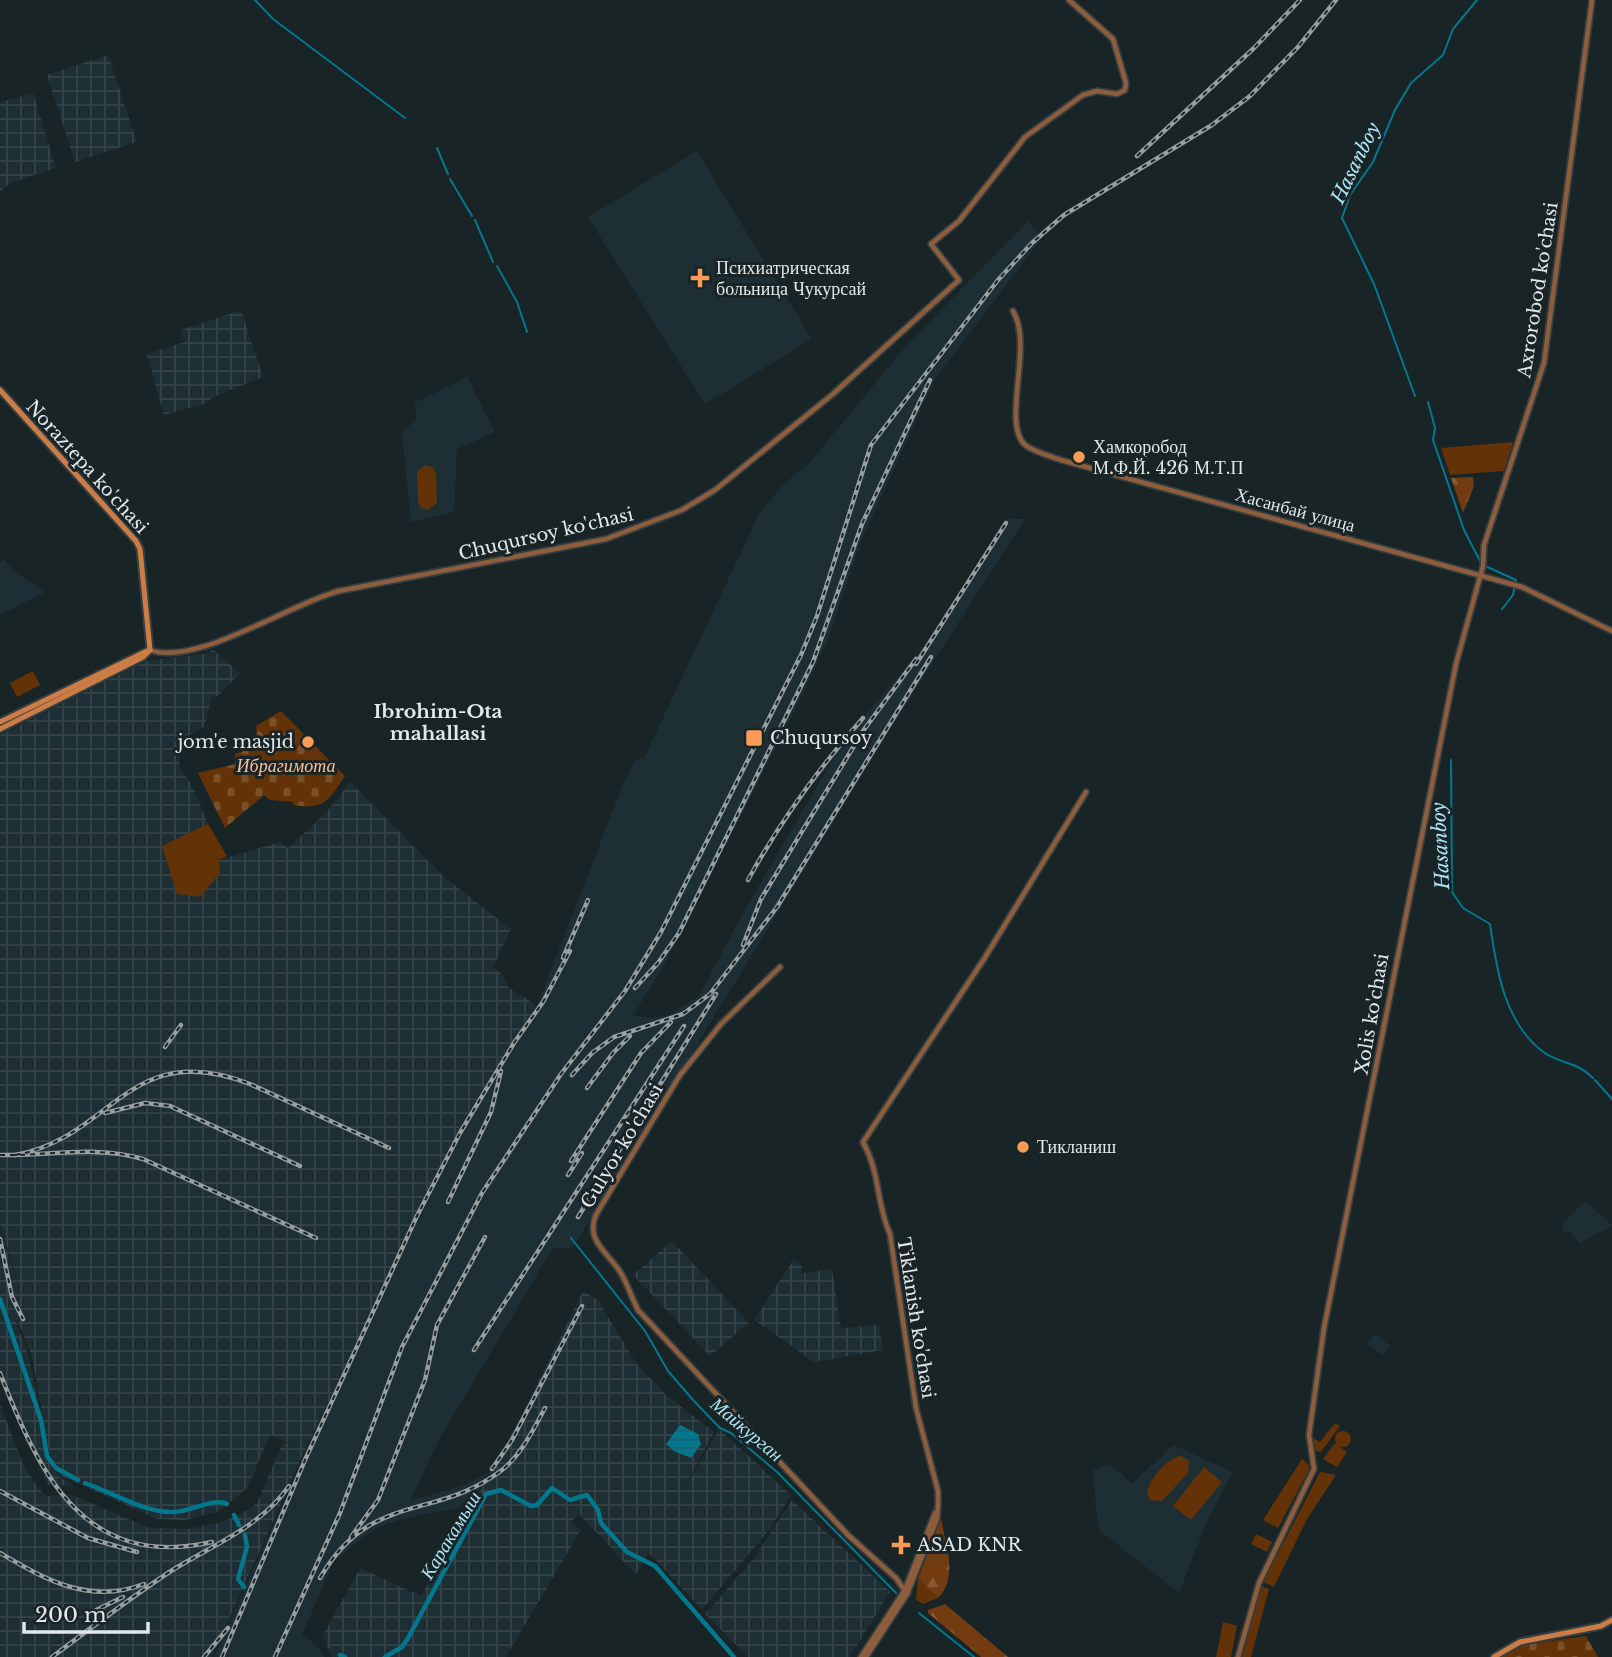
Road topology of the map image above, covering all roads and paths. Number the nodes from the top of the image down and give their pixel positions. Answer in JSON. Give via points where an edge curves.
{"nodes":[{"id":1,"x":1069,"y":0,"type":"edge"},
{"id":2,"x":1592,"y":0,"type":"edge"},
{"id":3,"x":1013,"y":310,"type":"dead end"},
{"id":4,"x":0,"y":390,"type":"edge"},
{"id":5,"x":1480,"y":577,"type":"junction"},
{"id":6,"x":1612,"y":631,"type":"edge"},
{"id":7,"x":150,"y":650,"type":"junction"},
{"id":8,"x":0,"y":722,"type":"edge"},
{"id":9,"x":0,"y":729,"type":"edge"},
{"id":10,"x":1086,"y":792,"type":"dead end"},
{"id":11,"x":780,"y":967,"type":"dead end"},
{"id":12,"x":906,"y":1592,"type":"junction"},
{"id":13,"x":1612,"y":1620,"type":"edge"},
{"id":14,"x":863,"y":1657,"type":"edge"},
{"id":15,"x":1238,"y":1657,"type":"edge"},
{"id":16,"x":1494,"y":1657,"type":"edge"}],
"edges":[{"from":1,"to":7,"type":"street","name":"Chuqursoy ko'chasi","via":[[1115,43],[1126,86],[1122,93],[1083,95],[1021,140],[958,221],[932,244],[960,279],[833,394],[715,490],[666,518],[606,539],[329,593],[204,646]]},
{"from":2,"to":5,"type":"street","name":"Axrorobod ko'chasi","via":[[1544,363],[1484,545]]},
{"from":3,"to":5,"type":"street","name":"Хасанбай улица","via":[[1022,362],[1017,433],[1028,447]]},
{"from":4,"to":7,"type":"main road","name":"Noraztepa ko'chasi","via":[[136,541]]},
{"from":5,"to":6,"type":"street","name":"Хасанбай улица","via":[[1535,592]]},
{"from":5,"to":15,"type":"street","name":"Xolis ko'chasi","via":[[1456,664],[1324,1328],[1309,1435],[1313,1471],[1259,1583]]},
{"from":7,"to":8,"type":"main road"},
{"from":7,"to":9,"type":"main road"},
{"from":10,"to":12,"type":"street","name":"Tiklanish ko'chasi","via":[[863,1142],[875,1166],[890,1234],[916,1408],[939,1502],[937,1519]]},
{"from":11,"to":12,"type":"street","name":"Gulyor ko'chasi","via":[[722,1024],[680,1075],[597,1213],[593,1233],[620,1272],[638,1310]]},
{"from":12,"to":14,"type":"street"},
{"from":13,"to":16,"type":"main road","via":[[1520,1642]]}]}
